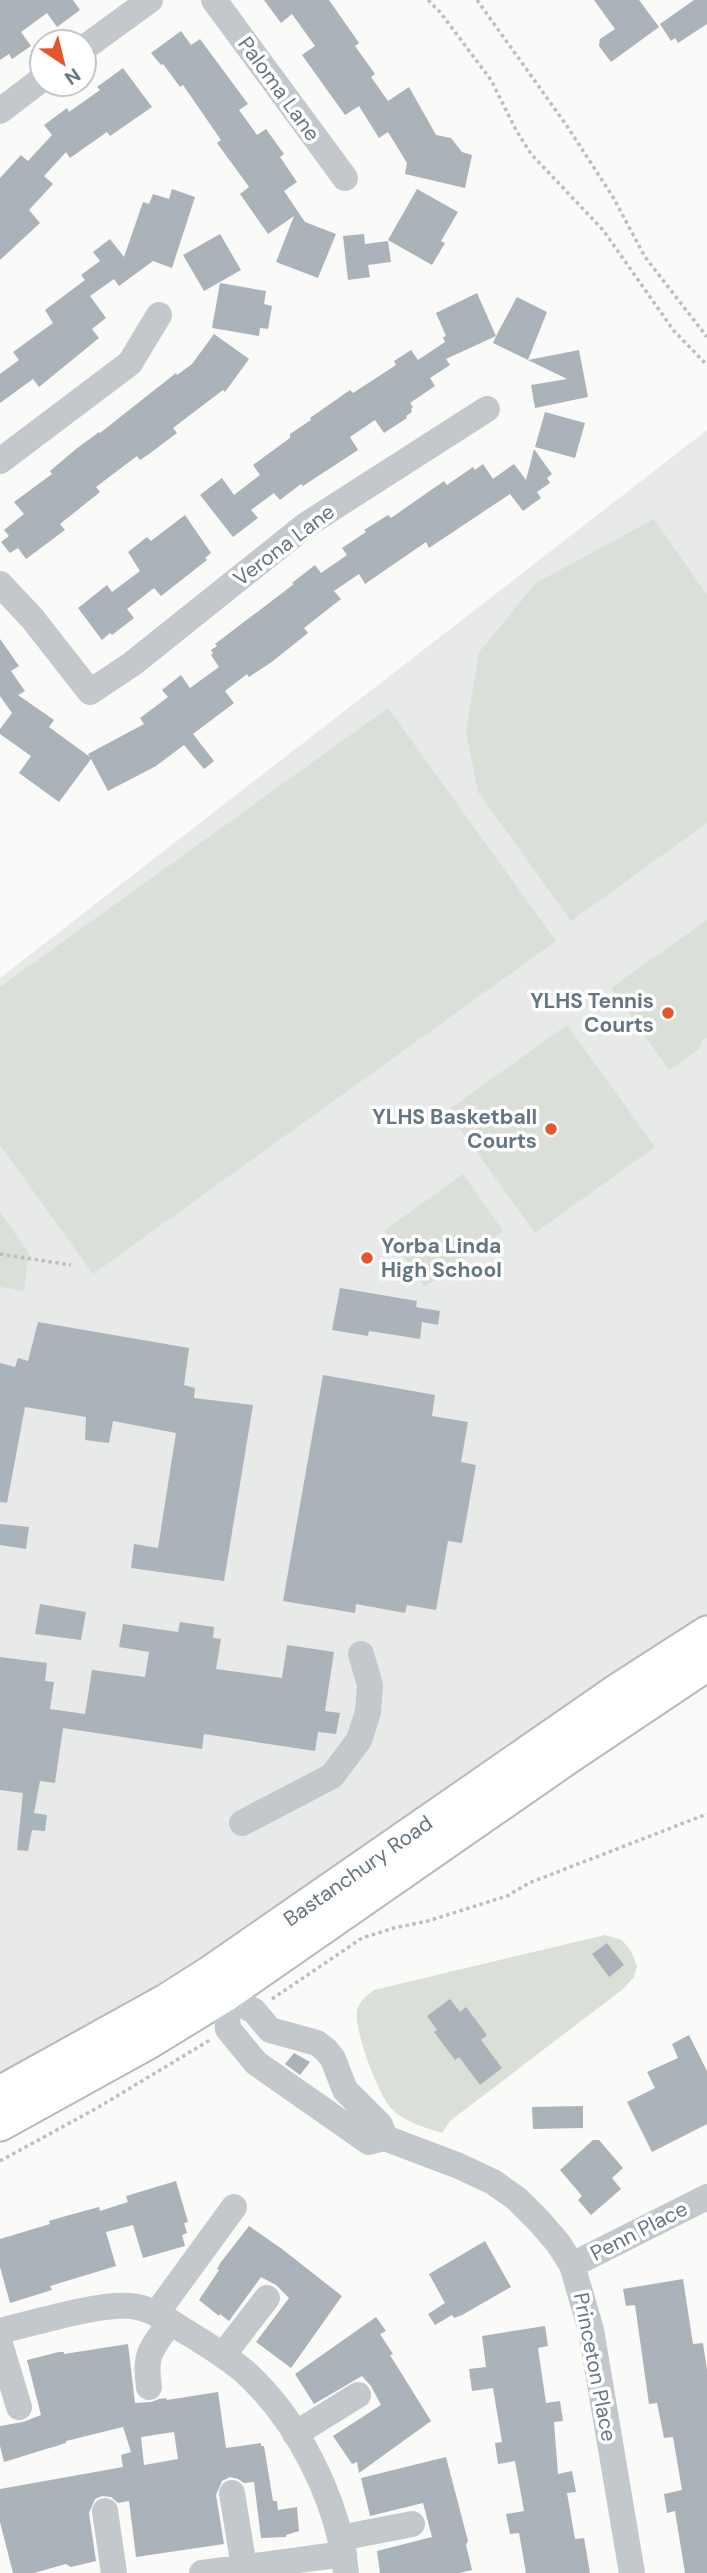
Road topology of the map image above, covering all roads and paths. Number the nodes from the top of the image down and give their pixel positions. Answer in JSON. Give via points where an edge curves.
{"nodes":[{"id":1,"x":150,"y":0,"type":"edge"},
{"id":2,"x":214,"y":0,"type":"edge"},
{"id":3,"x":428,"y":0,"type":"edge"},
{"id":4,"x":477,"y":0,"type":"edge"},
{"id":5,"x":98,"y":38,"type":"edge"},
{"id":6,"x":28,"y":90,"type":"edge"},
{"id":7,"x":0,"y":111,"type":"edge"},
{"id":8,"x":345,"y":178,"type":"dead end"},
{"id":9,"x":159,"y":315,"type":"dead end"},
{"id":10,"x":707,"y":337,"type":"edge"},
{"id":11,"x":707,"y":365,"type":"edge"},
{"id":12,"x":487,"y":409,"type":"dead end"},
{"id":13,"x":0,"y":461,"type":"edge"},
{"id":14,"x":0,"y":584,"type":"edge"},
{"id":15,"x":0,"y":1254,"type":"edge"},
{"id":16,"x":71,"y":1265,"type":"dead end"},
{"id":17,"x":707,"y":1633,"type":"edge"},
{"id":18,"x":707,"y":1646,"type":"edge"},
{"id":19,"x":362,"y":1654,"type":"dead end"},
{"id":20,"x":707,"y":1664,"type":"edge"},
{"id":21,"x":622,"y":1721,"type":"junction"},
{"id":22,"x":707,"y":1814,"type":"edge"},
{"id":23,"x":242,"y":1823,"type":"dead end"},
{"id":24,"x":230,"y":1993,"type":"junction"},
{"id":25,"x":228,"y":2029,"type":"junction"},
{"id":26,"x":345,"y":2090,"type":"junction"},
{"id":27,"x":0,"y":2093,"type":"edge"},
{"id":28,"x":324,"y":2113,"type":"junction"},
{"id":29,"x":0,"y":2124,"type":"edge"},
{"id":30,"x":385,"y":2138,"type":"junction"},
{"id":31,"x":0,"y":2161,"type":"edge"},
{"id":32,"x":707,"y":2197,"type":"edge"},
{"id":33,"x":234,"y":2207,"type":"dead end"},
{"id":34,"x":572,"y":2265,"type":"junction"},
{"id":35,"x":267,"y":2298,"type":"dead end"},
{"id":36,"x":163,"y":2318,"type":"junction"},
{"id":37,"x":0,"y":2331,"type":"edge"},
{"id":38,"x":0,"y":2344,"type":"edge"},
{"id":39,"x":223,"y":2355,"type":"junction"},
{"id":40,"x":149,"y":2387,"type":"dead end"},
{"id":41,"x":358,"y":2395,"type":"dead end"},
{"id":42,"x":19,"y":2407,"type":"dead end"},
{"id":43,"x":295,"y":2434,"type":"junction"},
{"id":44,"x":232,"y":2493,"type":"dead end"},
{"id":45,"x":105,"y":2511,"type":"dead end"},
{"id":46,"x":412,"y":2524,"type":"dead end"},
{"id":47,"x":343,"y":2555,"type":"edge"},
{"id":48,"x":244,"y":2570,"type":"edge"},
{"id":49,"x":114,"y":2573,"type":"edge"},
{"id":50,"x":202,"y":2573,"type":"edge"},
{"id":51,"x":632,"y":2573,"type":"edge"}],
"edges":[{"from":1,"to":5,"type":"street"},
{"from":2,"to":8,"type":"street","name":"Paloma Lane"},
{"from":3,"to":11,"type":"path","via":[[491,80],[531,154],[603,230],[674,331]]},
{"from":4,"to":10,"type":"path","via":[[567,126],[645,257]]},
{"from":6,"to":7,"type":"street"},
{"from":9,"to":13,"type":"street","via":[[130,363]]},
{"from":12,"to":14,"type":"street","name":"Verona Lane","via":[[306,525],[132,664],[90,692]]},
{"from":15,"to":16,"type":"path"},
{"from":17,"to":24,"type":"main road","name":"Bastanchury Road","via":[[620,1689]]},
{"from":18,"to":21,"type":"main road","via":[[630,1697],[622,1705]]},
{"from":19,"to":23,"type":"street","via":[[370,1685],[359,1740],[332,1776]]},
{"from":20,"to":21,"type":"main road","name":"Bastanchury Road"},
{"from":21,"to":24,"type":"main road","name":"Bastanchury Road"},
{"from":22,"to":24,"type":"path","via":[[529,1883],[507,1896],[362,1938]]},
{"from":24,"to":25,"type":"street"},
{"from":24,"to":26,"type":"street","via":[[270,2030],[317,2043],[326,2050]]},
{"from":24,"to":27,"type":"main road","name":"Bastanchury Road","via":[[166,2001]]},
{"from":24,"to":29,"type":"main road","name":"Bastanchury Road"},
{"from":25,"to":28,"type":"street","name":"Princeton Place","via":[[256,2063]]},
{"from":25,"to":31,"type":"path"},
{"from":26,"to":28,"type":"street"},
{"from":26,"to":30,"type":"street","via":[[380,2125]]},
{"from":28,"to":30,"type":"street","name":"Princeton Place","via":[[369,2142]]},
{"from":30,"to":34,"type":"street","name":"Princeton Place","via":[[493,2182],[539,2221]]},
{"from":32,"to":34,"type":"street","name":"Penn Place"},
{"from":33,"to":36,"type":"street"},
{"from":34,"to":51,"type":"street","name":"Princeton Place","via":[[591,2330]]},
{"from":35,"to":39,"type":"street"},
{"from":36,"to":37,"type":"street","via":[[129,2306]]},
{"from":36,"to":39,"type":"street"},
{"from":36,"to":40,"type":"street","via":[[148,2354]]},
{"from":38,"to":42,"type":"street"},
{"from":39,"to":43,"type":"street","via":[[247,2374]]},
{"from":41,"to":43,"type":"street"},
{"from":43,"to":47,"type":"street","via":[[325,2491]]},
{"from":44,"to":48,"type":"street"},
{"from":45,"to":49,"type":"street"},
{"from":46,"to":47,"type":"street"},
{"from":47,"to":48,"type":"street"},
{"from":48,"to":50,"type":"street"}]}
